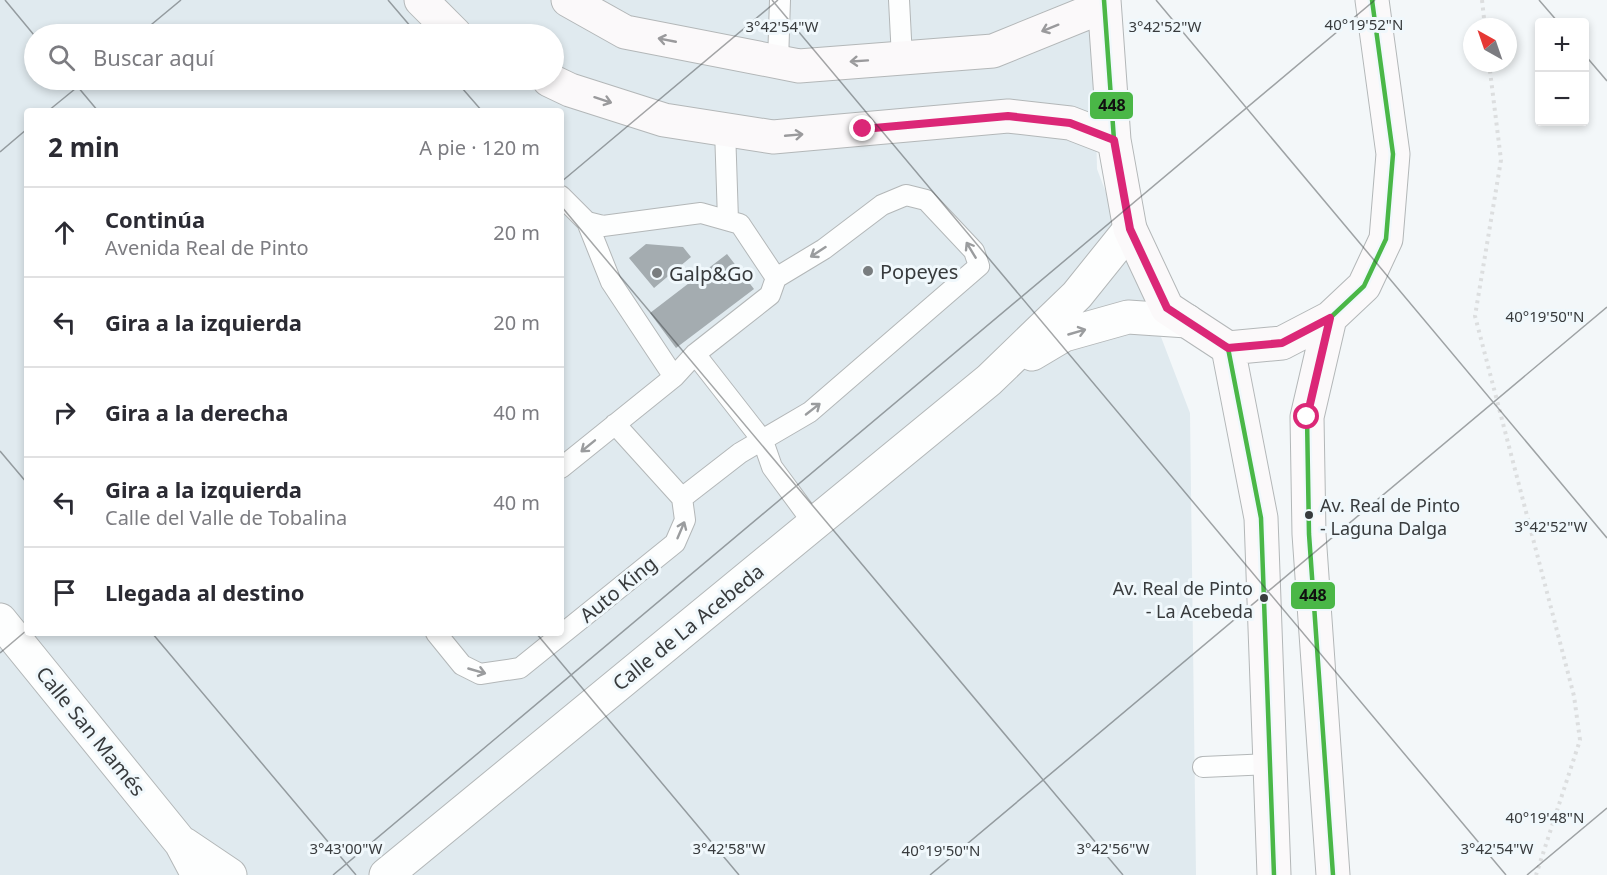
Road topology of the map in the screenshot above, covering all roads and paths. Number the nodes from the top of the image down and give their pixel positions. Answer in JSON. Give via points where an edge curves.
{"nodes":[{"id":1,"x":421,"y":0,"type":"edge"},
{"id":2,"x":568,"y":0,"type":"edge"},
{"id":3,"x":780,"y":0,"type":"edge"},
{"id":4,"x":898,"y":0,"type":"edge"},
{"id":5,"x":1372,"y":0,"type":"edge"},
{"id":6,"x":1482,"y":0,"type":"edge"},
{"id":7,"x":1104,"y":3,"type":"edge"},
{"id":8,"x":1484,"y":18,"type":"edge"},
{"id":9,"x":445,"y":24,"type":"edge"},
{"id":10,"x":902,"y":58,"type":"junction"},
{"id":11,"x":778,"y":62,"type":"junction"},
{"id":12,"x":1490,"y":72,"type":"edge"},
{"id":13,"x":564,"y":87,"type":"edge"},
{"id":14,"x":724,"y":129,"type":"junction"},
{"id":15,"x":1114,"y":140,"type":"junction"},
{"id":16,"x":564,"y":199,"type":"edge"},
{"id":17,"x":728,"y":220,"type":"junction"},
{"id":18,"x":587,"y":222,"type":"junction"},
{"id":19,"x":1130,"y":229,"type":"junction"},
{"id":20,"x":776,"y":279,"type":"junction"},
{"id":21,"x":1330,"y":318,"type":"junction"},
{"id":22,"x":1187,"y":321,"type":"junction"},
{"id":23,"x":1228,"y":348,"type":"junction"},
{"id":24,"x":695,"y":354,"type":"junction"},
{"id":25,"x":674,"y":377,"type":"junction"},
{"id":26,"x":989,"y":380,"type":"junction"},
{"id":27,"x":615,"y":424,"type":"junction"},
{"id":28,"x":763,"y":441,"type":"junction"},
{"id":29,"x":564,"y":466,"type":"edge"},
{"id":30,"x":682,"y":498,"type":"junction"},
{"id":31,"x":814,"y":524,"type":"junction"},
{"id":32,"x":0,"y":620,"type":"edge"},
{"id":33,"x":564,"y":633,"type":"edge"},
{"id":34,"x":438,"y":636,"type":"edge"},
{"id":35,"x":560,"y":636,"type":"edge"},
{"id":36,"x":1270,"y":764,"type":"junction"},
{"id":37,"x":1203,"y":767,"type":"dead end"},
{"id":38,"x":182,"y":843,"type":"junction"},
{"id":39,"x":198,"y":875,"type":"edge"},
{"id":40,"x":230,"y":875,"type":"edge"},
{"id":41,"x":386,"y":875,"type":"edge"},
{"id":42,"x":1274,"y":875,"type":"edge"},
{"id":43,"x":1333,"y":875,"type":"edge"},
{"id":44,"x":1536,"y":875,"type":"edge"}],
"edges":[{"from":1,"to":9,"type":"main road"},
{"from":11,"to":2,"type":"main road","one_way":true,"via":[[625,32]]},
{"from":3,"to":11,"type":"lane"},
{"from":4,"to":10,"type":"lane"},
{"from":5,"to":21,"type":"main road","via":[[1393,154],[1386,239],[1364,286]]},
{"from":6,"to":8,"type":"path"},
{"from":7,"to":10,"type":"main road","one_way":true,"via":[[993,51]]},
{"from":7,"to":15,"type":"main road"},
{"from":10,"to":11,"type":"main road","one_way":true,"via":[[799,66]]},
{"from":12,"to":44,"type":"path","via":[[1501,160],[1474,316],[1575,696],[1580,740]]},
{"from":13,"to":14,"type":"main road","one_way":true,"via":[[664,120]]},
{"from":14,"to":15,"type":"main road","one_way":true,"via":[[773,137],[1008,116],[1070,123]]},
{"from":14,"to":17,"type":"lane"},
{"from":15,"to":19,"type":"main road"},
{"from":16,"to":18,"type":"lane"},
{"from":17,"to":18,"type":"lane","via":[[701,213],[603,226]]},
{"from":17,"to":20,"type":"lane","via":[[740,224]]},
{"from":18,"to":25,"type":"lane","via":[[611,282]]},
{"from":19,"to":22,"type":"main road","via":[[1167,308]]},
{"from":19,"to":26,"type":"street","name":"Calle de La Acebeda","via":[[1077,295]]},
{"from":20,"to":24,"type":"lane","via":[[770,295]]},
{"from":28,"to":20,"type":"lane","one_way":true,"via":[[810,412],[979,266],[974,251],[946,219],[926,200],[906,195],[882,205]]},
{"from":21,"to":23,"type":"main road","via":[[1282,343]]},
{"from":21,"to":43,"type":"main road","via":[[1307,417],[1309,534]]},
{"from":22,"to":23,"type":"main road"},
{"from":26,"to":22,"type":"street","name":"Calle de La Acebeda","one_way":true,"via":[[1064,335],[1128,317]]},
{"from":23,"to":36,"type":"main road","via":[[1261,518]]},
{"from":24,"to":25,"type":"lane"},
{"from":24,"to":28,"type":"lane"},
{"from":25,"to":27,"type":"lane"},
{"from":26,"to":31,"type":"street","name":"Calle de La Acebeda"},
{"from":27,"to":29,"type":"lane","one_way":true},
{"from":27,"to":30,"type":"lane"},
{"from":28,"to":30,"type":"lane","via":[[740,453]]},
{"from":28,"to":31,"type":"lane","via":[[772,467]]},
{"from":33,"to":30,"type":"lane","name":"Auto King","one_way":true,"via":[[675,543],[685,519]]},
{"from":31,"to":41,"type":"street","name":"Calle de La Acebeda"},
{"from":32,"to":38,"type":"street","name":"Calle San Mamés"},
{"from":34,"to":35,"type":"lane","name":"Auto King","one_way":true,"via":[[462,666],[480,674],[520,668]]},
{"from":36,"to":37,"type":"lane"},
{"from":36,"to":42,"type":"main road"},
{"from":38,"to":39,"type":"street","name":"Calle San Mamés"},
{"from":38,"to":40,"type":"street","name":"Calle San Mamés"}]}
